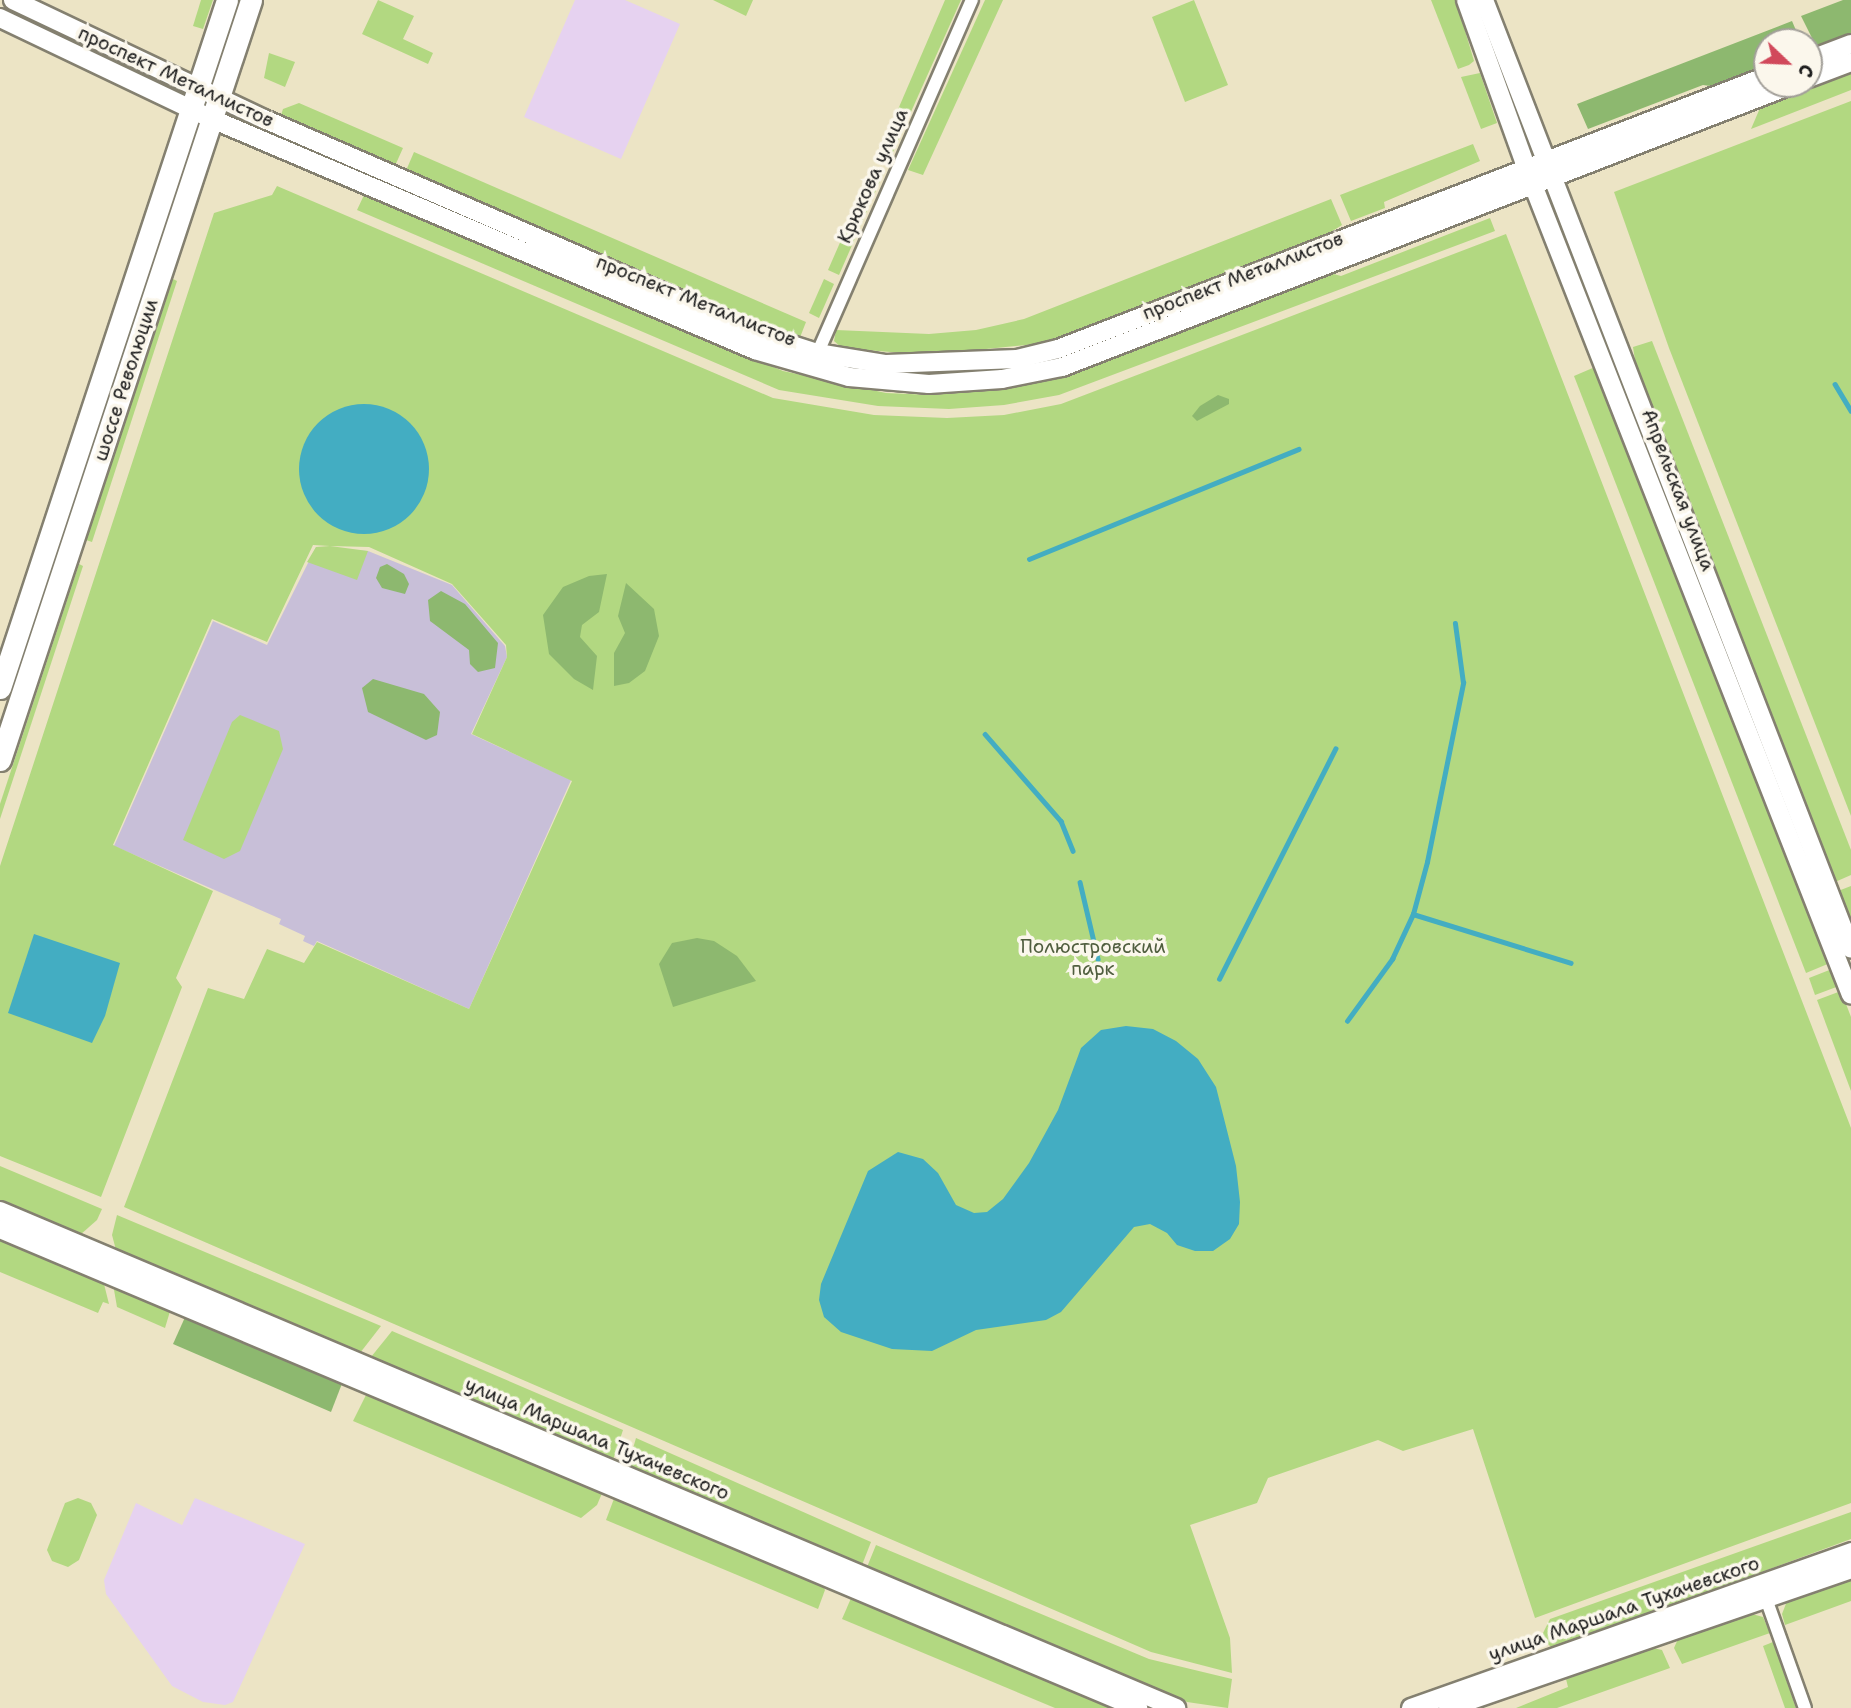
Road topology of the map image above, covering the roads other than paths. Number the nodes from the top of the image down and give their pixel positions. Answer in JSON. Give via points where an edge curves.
{"nodes":[{"id":1,"x":13,"y":0,"type":"edge"},
{"id":2,"x":227,"y":0,"type":"edge"},
{"id":3,"x":251,"y":0,"type":"edge"},
{"id":4,"x":972,"y":0,"type":"edge"},
{"id":5,"x":1466,"y":0,"type":"edge"},
{"id":6,"x":1484,"y":0,"type":"edge"},
{"id":7,"x":0,"y":18,"type":"edge"},
{"id":8,"x":1851,"y":44,"type":"edge"},
{"id":9,"x":1823,"y":55,"type":"edge"},
{"id":10,"x":1851,"y":62,"type":"edge"},
{"id":11,"x":1823,"y":73,"type":"edge"},
{"id":12,"x":1753,"y":81,"type":"edge"},
{"id":13,"x":198,"y":88,"type":"junction"},
{"id":14,"x":219,"y":98,"type":"junction"},
{"id":15,"x":1759,"y":98,"type":"edge"},
{"id":16,"x":191,"y":109,"type":"junction"},
{"id":17,"x":212,"y":119,"type":"junction"},
{"id":18,"x":1548,"y":159,"type":"junction"},
{"id":19,"x":1526,"y":167,"type":"junction"},
{"id":20,"x":1556,"y":178,"type":"junction"},
{"id":21,"x":1534,"y":187,"type":"junction"},
{"id":22,"x":814,"y":361,"type":"junction"},
{"id":23,"x":0,"y":688,"type":"edge"},
{"id":24,"x":0,"y":760,"type":"edge"},
{"id":25,"x":1851,"y":949,"type":"edge"},
{"id":26,"x":1851,"y":995,"type":"edge"},
{"id":27,"x":0,"y":1211,"type":"edge"},
{"id":28,"x":0,"y":1229,"type":"edge"},
{"id":29,"x":1851,"y":1552,"type":"edge"},
{"id":30,"x":1851,"y":1569,"type":"edge"},
{"id":31,"x":1763,"y":1591,"type":"junction"},
{"id":32,"x":1138,"y":1708,"type":"edge"},
{"id":33,"x":1176,"y":1708,"type":"edge"},
{"id":34,"x":1411,"y":1708,"type":"edge"},
{"id":35,"x":1448,"y":1708,"type":"edge"},
{"id":36,"x":1805,"y":1708,"type":"edge"}],
"edges":[{"from":1,"to":13,"type":"street","name":"проспект Металлистов"},
{"from":2,"to":13,"type":"main road","name":"шоссе Революции"},
{"from":3,"to":14,"type":"main road","name":"шоссе Революции"},
{"from":4,"to":22,"type":"street","name":"Крюкова улица"},
{"from":5,"to":19,"type":"street","name":"Апрельская улица"},
{"from":6,"to":18,"type":"street","name":"Апрельская улица"},
{"from":7,"to":16,"type":"street","name":"проспект Металлистов"},
{"from":8,"to":9,"type":"street"},
{"from":10,"to":11,"type":"street"},
{"from":12,"to":18,"type":"street","name":"проспект Металлистов"},
{"from":13,"to":14,"type":"street","name":"проспект Металлистов"},
{"from":13,"to":16,"type":"main road","name":"шоссе Революции"},
{"from":14,"to":17,"type":"main road","name":"шоссе Революции"},
{"from":14,"to":22,"type":"street","name":"проспект Металлистов"},
{"from":15,"to":20,"type":"street","name":"проспект Металлистов"},
{"from":16,"to":17,"type":"street","name":"проспект Металлистов"},
{"from":16,"to":23,"type":"main road","name":"шоссе Революции"},
{"from":17,"to":22,"type":"street","name":"проспект Металлистов","via":[[755,350]]},
{"from":17,"to":24,"type":"main road","name":"шоссе Революции"},
{"from":18,"to":19,"type":"street","name":"проспект Металлистов"},
{"from":18,"to":20,"type":"street","name":"Апрельская улица"},
{"from":19,"to":21,"type":"street","name":"Апрельская улица"},
{"from":19,"to":22,"type":"street","name":"проспект Металлистов","via":[[1058,349],[1017,359],[929,365]]},
{"from":20,"to":21,"type":"street","name":"проспект Металлистов"},
{"from":20,"to":25,"type":"street","name":"Апрельская улица"},
{"from":21,"to":22,"type":"street","name":"проспект Металлистов","via":[[1062,367],[1002,379],[929,383]]},
{"from":21,"to":26,"type":"street","name":"Апрельская улица"},
{"from":27,"to":33,"type":"street","name":"улица Маршала Тухачевского"},
{"from":28,"to":32,"type":"street","name":"улица Маршала Тухачевского"},
{"from":29,"to":31,"type":"street","name":"улица Маршала Тухачевского"},
{"from":30,"to":31,"type":"street","name":"улица Маршала Тухачевского"},
{"from":31,"to":34,"type":"street","name":"улица Маршала Тухачевского"},
{"from":31,"to":35,"type":"street","name":"улица Маршала Тухачевского"},
{"from":31,"to":36,"type":"street"}]}
